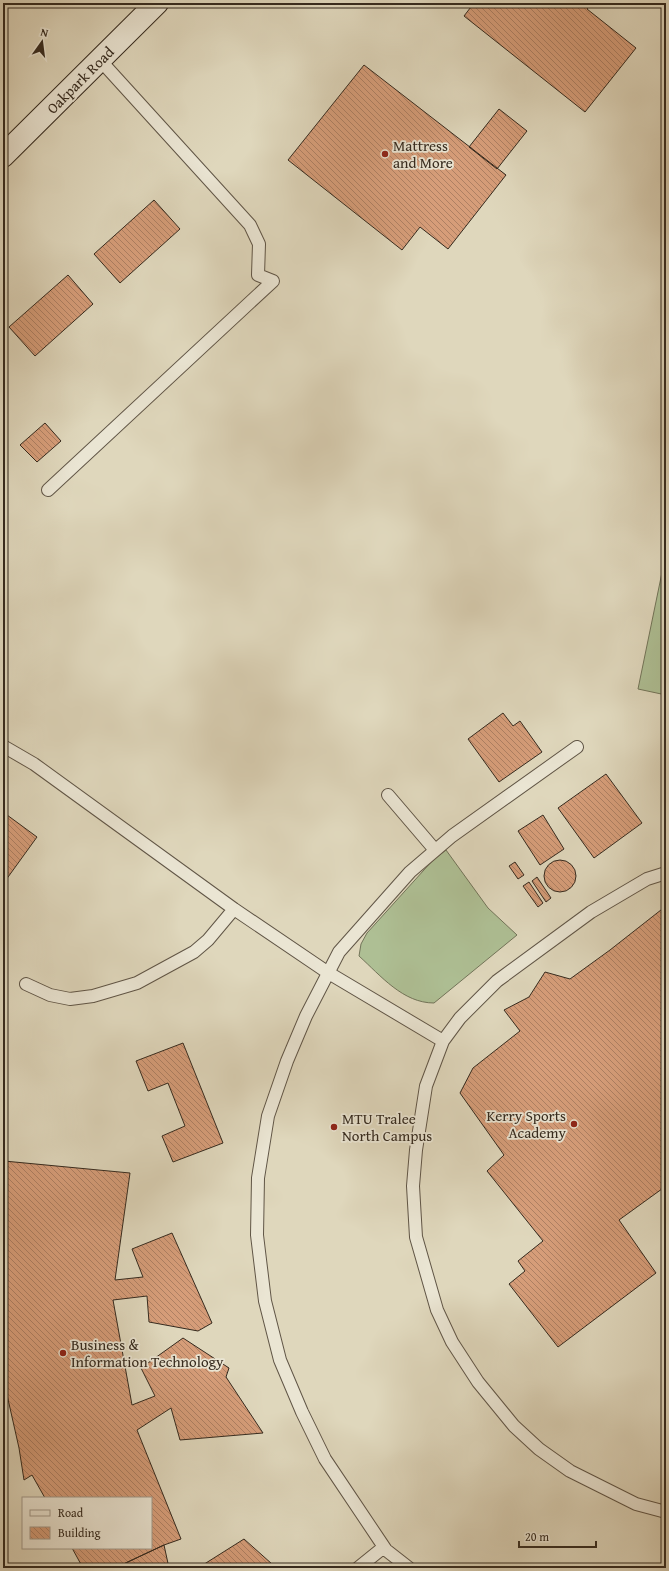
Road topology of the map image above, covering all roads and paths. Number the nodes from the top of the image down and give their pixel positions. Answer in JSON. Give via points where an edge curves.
{"nodes":[{"id":1,"x":157,"y":3,"type":"edge"},
{"id":2,"x":100,"y":60,"type":"junction"},
{"id":3,"x":3,"y":156,"type":"edge"},
{"id":4,"x":48,"y":490,"type":"dead end"},
{"id":5,"x":3,"y":746,"type":"edge"},
{"id":6,"x":577,"y":747,"type":"dead end"},
{"id":7,"x":388,"y":795,"type":"dead end"},
{"id":8,"x":435,"y":850,"type":"junction"},
{"id":9,"x":666,"y":873,"type":"edge"},
{"id":10,"x":234,"y":909,"type":"junction"},
{"id":11,"x":327,"y":972,"type":"junction"},
{"id":12,"x":26,"y":984,"type":"dead end"},
{"id":13,"x":443,"y":1041,"type":"junction"},
{"id":14,"x":666,"y":1512,"type":"edge"},
{"id":15,"x":384,"y":1547,"type":"junction"},
{"id":16,"x":358,"y":1568,"type":"edge"},
{"id":17,"x":409,"y":1568,"type":"edge"}],
"edges":[{"from":1,"to":2,"type":"main road","name":"Oakpark Road"},
{"from":2,"to":3,"type":"main road","name":"Oakpark Road"},
{"from":2,"to":4,"type":"lane","via":[[250,225],[259,244],[258,275],[273,281]]},
{"from":5,"to":10,"type":"lane","via":[[34,764]]},
{"from":6,"to":8,"type":"lane"},
{"from":7,"to":8,"type":"lane"},
{"from":8,"to":11,"type":"lane","via":[[410,872],[370,915],[339,952]]},
{"from":9,"to":13,"type":"lane","via":[[648,879],[591,912],[521,962],[497,981],[460,1018]]},
{"from":10,"to":11,"type":"lane"},
{"from":10,"to":12,"type":"lane","via":[[208,940],[194,952],[137,983],[93,996],[70,999],[50,995]]},
{"from":11,"to":13,"type":"lane"},
{"from":11,"to":15,"type":"lane","via":[[287,1061],[268,1116],[258,1178],[257,1235],[265,1301],[280,1360],[325,1459]]},
{"from":13,"to":14,"type":"lane","via":[[426,1086],[413,1186],[416,1236],[437,1310],[452,1342],[482,1388],[514,1426],[539,1449],[577,1475],[636,1504]]},
{"from":15,"to":16,"type":"lane"},
{"from":15,"to":17,"type":"lane"}]}
